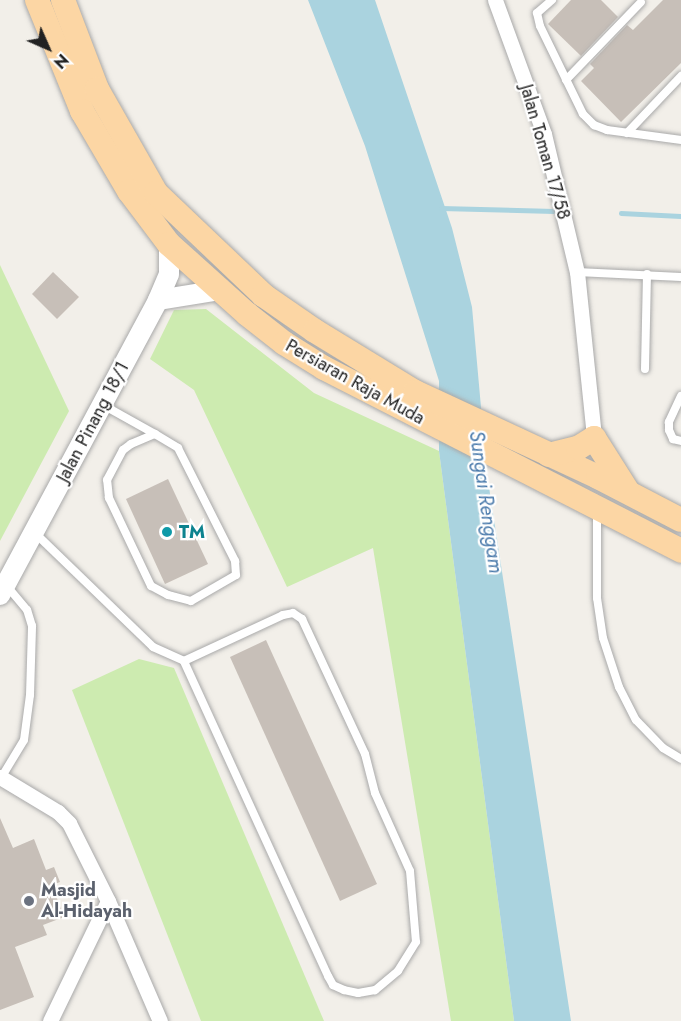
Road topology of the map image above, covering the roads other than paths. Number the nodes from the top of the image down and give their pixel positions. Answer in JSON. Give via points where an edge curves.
{"nodes":[{"id":1,"x":37,"y":0,"type":"edge"},
{"id":2,"x":63,"y":0,"type":"edge"},
{"id":3,"x":495,"y":0,"type":"edge"},
{"id":4,"x":552,"y":0,"type":"edge"},
{"id":5,"x":629,"y":0,"type":"edge"},
{"id":6,"x":643,"y":1,"type":"edge"},
{"id":7,"x":681,"y":76,"type":"edge"},
{"id":8,"x":566,"y":80,"type":"junction"},
{"id":9,"x":627,"y":133,"type":"junction"},
{"id":10,"x":681,"y":140,"type":"edge"},
{"id":11,"x":168,"y":244,"type":"junction"},
{"id":12,"x":577,"y":272,"type":"junction"},
{"id":13,"x":647,"y":274,"type":"junction"},
{"id":14,"x":681,"y":277,"type":"edge"},
{"id":15,"x":220,"y":290,"type":"junction"},
{"id":16,"x":158,"y":300,"type":"junction"},
{"id":17,"x":645,"y":369,"type":"dead end"},
{"id":18,"x":681,"y":396,"type":"edge"},
{"id":19,"x":415,"y":404,"type":"junction"},
{"id":20,"x":102,"y":405,"type":"junction"},
{"id":21,"x":155,"y":434,"type":"junction"},
{"id":22,"x":594,"y":438,"type":"junction"},
{"id":23,"x":677,"y":440,"type":"edge"},
{"id":24,"x":549,"y":455,"type":"junction"},
{"id":25,"x":598,"y":477,"type":"junction"},
{"id":26,"x":630,"y":494,"type":"junction"},
{"id":27,"x":597,"y":509,"type":"junction"},
{"id":28,"x":681,"y":520,"type":"edge"},
{"id":29,"x":34,"y":532,"type":"junction"},
{"id":30,"x":681,"y":551,"type":"edge"},
{"id":31,"x":3,"y":590,"type":"edge"},
{"id":32,"x":184,"y":661,"type":"junction"},
{"id":33,"x":681,"y":759,"type":"edge"},
{"id":34,"x":0,"y":778,"type":"edge"},
{"id":35,"x":108,"y":901,"type":"junction"},
{"id":36,"x":50,"y":1021,"type":"edge"},
{"id":37,"x":160,"y":1021,"type":"edge"}],
"edges":[{"from":1,"to":11,"type":"main road","name":"Persiaran Raja Muda","via":[[82,111],[129,191]]},
{"from":2,"to":19,"type":"main road","name":"Persiaran Raja Muda","via":[[97,89],[156,193],[263,295]]},
{"from":3,"to":12,"type":"street","name":"Jalan Toman 17/58","via":[[544,134]]},
{"from":4,"to":8,"type":"lane","via":[[537,13]]},
{"from":5,"to":6,"type":"lane"},
{"from":6,"to":8,"type":"lane"},
{"from":7,"to":9,"type":"lane"},
{"from":8,"to":9,"type":"lane","via":[[583,114],[594,125]]},
{"from":9,"to":10,"type":"lane"},
{"from":11,"to":15,"type":"main road","name":"Persiaran Raja Muda"},
{"from":11,"to":16,"type":"street","name":"Jalan Pinang 18/1","via":[[169,274]]},
{"from":12,"to":13,"type":"lane"},
{"from":12,"to":22,"type":"street","name":"Jalan Toman 17/58"},
{"from":13,"to":14,"type":"lane"},
{"from":13,"to":17,"type":"lane"},
{"from":15,"to":16,"type":"street"},
{"from":15,"to":19,"type":"main road","name":"Persiaran Raja Muda","via":[[284,343],[324,368]]},
{"from":16,"to":20,"type":"street","name":"Jalan Pinang 18/1"},
{"from":18,"to":23,"type":"lane","via":[[669,423]]},
{"from":19,"to":24,"type":"main road","name":"Persiaran Raja Muda","via":[[493,430]]},
{"from":19,"to":27,"type":"main road","name":"Persiaran Raja Muda","via":[[494,456]]},
{"from":20,"to":21,"type":"lane"},
{"from":20,"to":29,"type":"street","name":"Jalan Pinang 18/1"},
{"from":21,"to":21,"type":"lane","via":[[178,448],[235,561],[236,575],[191,601],[151,586],[109,498],[107,480],[123,450]]},
{"from":22,"to":24,"type":"main road","via":[[578,448]]},
{"from":22,"to":25,"type":"street","name":"Jalan Toman 17/58"},
{"from":22,"to":26,"type":"main road"},
{"from":24,"to":25,"type":"main road","name":"Persiaran Raja Muda"},
{"from":25,"to":26,"type":"main road","name":"Persiaran Raja Muda"},
{"from":25,"to":27,"type":"street","name":"Jalan Toman 17/58"},
{"from":26,"to":28,"type":"main road","name":"Persiaran Raja Muda"},
{"from":27,"to":30,"type":"main road","name":"Persiaran Raja Muda"},
{"from":27,"to":33,"type":"lane","via":[[597,598],[603,638],[619,687],[636,720],[663,748]]},
{"from":29,"to":31,"type":"street","name":"Jalan Pinang 18/1"},
{"from":29,"to":32,"type":"lane","via":[[153,647]]},
{"from":31,"to":34,"type":"lane","via":[[27,610],[32,626],[24,740]]},
{"from":32,"to":32,"type":"lane","via":[[333,985],[358,993],[375,990],[398,971],[416,942],[410,871],[375,793],[365,754],[302,619],[293,613],[283,615]]},
{"from":34,"to":35,"type":"street","via":[[65,818]]},
{"from":35,"to":36,"type":"street"},
{"from":35,"to":37,"type":"street"}]}
